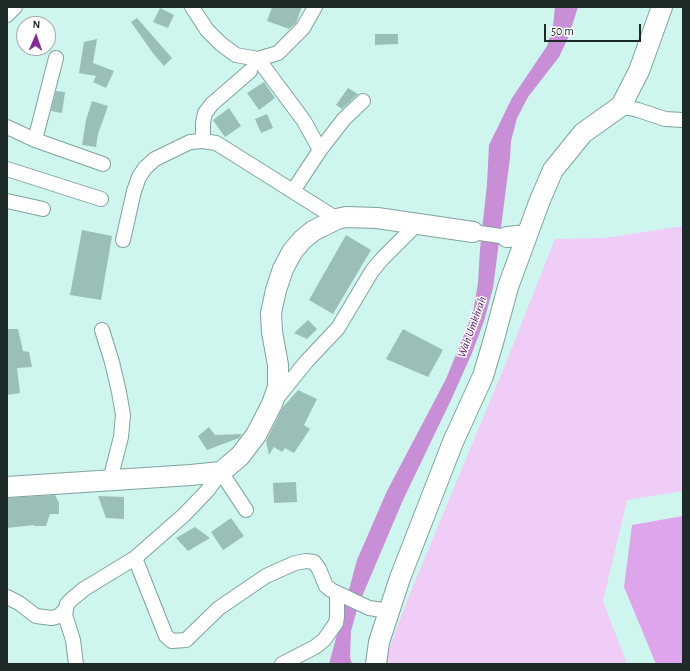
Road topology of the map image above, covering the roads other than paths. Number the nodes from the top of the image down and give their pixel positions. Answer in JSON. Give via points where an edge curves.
{"nodes":[{"id":1,"x":15,"y":7,"type":"edge"},
{"id":2,"x":192,"y":7,"type":"edge"},
{"id":3,"x":315,"y":7,"type":"edge"},
{"id":4,"x":649,"y":7,"type":"edge"},
{"id":5,"x":7,"y":15,"type":"edge"},
{"id":6,"x":659,"y":16,"type":"edge"},
{"id":7,"x":56,"y":58,"type":"dead end"},
{"id":8,"x":254,"y":65,"type":"junction"},
{"id":9,"x":363,"y":102,"type":"dead end"},
{"id":10,"x":621,"y":106,"type":"junction"},
{"id":11,"x":683,"y":120,"type":"edge"},
{"id":12,"x":7,"y":127,"type":"edge"},
{"id":13,"x":35,"y":140,"type":"junction"},
{"id":14,"x":203,"y":141,"type":"junction"},
{"id":15,"x":320,"y":150,"type":"junction"},
{"id":16,"x":103,"y":164,"type":"dead end"},
{"id":17,"x":7,"y":169,"type":"edge"},
{"id":18,"x":293,"y":191,"type":"junction"},
{"id":19,"x":101,"y":200,"type":"dead end"},
{"id":20,"x":7,"y":201,"type":"edge"},
{"id":21,"x":43,"y":209,"type":"dead end"},
{"id":22,"x":337,"y":219,"type":"junction"},
{"id":23,"x":418,"y":224,"type":"junction"},
{"id":24,"x":473,"y":232,"type":"joint"},
{"id":25,"x":527,"y":235,"type":"junction"},
{"id":26,"x":507,"y":237,"type":"joint"},
{"id":27,"x":123,"y":240,"type":"dead end"},
{"id":28,"x":102,"y":330,"type":"dead end"},
{"id":29,"x":272,"y":404,"type":"junction"},
{"id":30,"x":221,"y":472,"type":"junction"},
{"id":31,"x":110,"y":480,"type":"junction"},
{"id":32,"x":7,"y":487,"type":"edge"},
{"id":33,"x":246,"y":510,"type":"dead end"},
{"id":34,"x":135,"y":558,"type":"junction"},
{"id":35,"x":340,"y":594,"type":"junction"},
{"id":36,"x":7,"y":597,"type":"edge"},
{"id":37,"x":65,"y":610,"type":"junction"},
{"id":38,"x":389,"y":611,"type":"junction"},
{"id":39,"x":76,"y":664,"type":"edge"},
{"id":40,"x":282,"y":664,"type":"edge"},
{"id":41,"x":376,"y":664,"type":"edge"}],
"edges":[{"from":1,"to":5,"type":"street"},
{"from":2,"to":8,"type":"street","via":[[207,30],[221,44]]},
{"from":3,"to":8,"type":"street","via":[[303,28],[278,53]]},
{"from":4,"to":6,"type":"street"},
{"from":6,"to":10,"type":"street","via":[[639,71]]},
{"from":7,"to":13,"type":"street"},
{"from":8,"to":14,"type":"street","via":[[205,113]]},
{"from":8,"to":15,"type":"street","via":[[304,121]]},
{"from":9,"to":15,"type":"street","via":[[344,118]]},
{"from":10,"to":11,"type":"street","via":[[665,118]]},
{"from":10,"to":25,"type":"street","via":[[583,133],[553,170]]},
{"from":12,"to":13,"type":"street"},
{"from":13,"to":16,"type":"street"},
{"from":14,"to":18,"type":"street","via":[[216,143]]},
{"from":14,"to":27,"type":"street","via":[[190,142],[155,159],[145,168],[134,191]]},
{"from":15,"to":18,"type":"street"},
{"from":17,"to":19,"type":"street"},
{"from":18,"to":22,"type":"street"},
{"from":20,"to":21,"type":"street"},
{"from":22,"to":23,"type":"street","via":[[360,217]]},
{"from":22,"to":29,"type":"street","via":[[313,231],[302,240],[283,269],[270,312],[278,365],[278,388]]},
{"from":23,"to":24,"type":"street"},
{"from":23,"to":29,"type":"street","via":[[372,271],[338,328]]},
{"from":24,"to":26,"type":"street"},
{"from":25,"to":26,"type":"street"},
{"from":25,"to":38,"type":"street","via":[[508,287],[483,376],[453,442]]},
{"from":28,"to":31,"type":"street","via":[[114,370],[123,415],[121,437]]},
{"from":29,"to":30,"type":"street","via":[[256,435],[240,456]]},
{"from":30,"to":31,"type":"street"},
{"from":30,"to":33,"type":"street"},
{"from":30,"to":34,"type":"street","via":[[184,515]]},
{"from":31,"to":32,"type":"street"},
{"from":34,"to":35,"type":"street","via":[[166,636],[172,641],[186,640],[219,608],[266,576],[295,563],[314,562],[326,586]]},
{"from":34,"to":37,"type":"street","via":[[84,589],[67,604]]},
{"from":35,"to":38,"type":"street","via":[[369,608]]},
{"from":35,"to":40,"type":"street","via":[[336,623],[324,640],[316,647]]},
{"from":36,"to":37,"type":"street","via":[[36,616],[52,618]]},
{"from":37,"to":39,"type":"street"},
{"from":38,"to":41,"type":"street","via":[[379,642]]}]}
